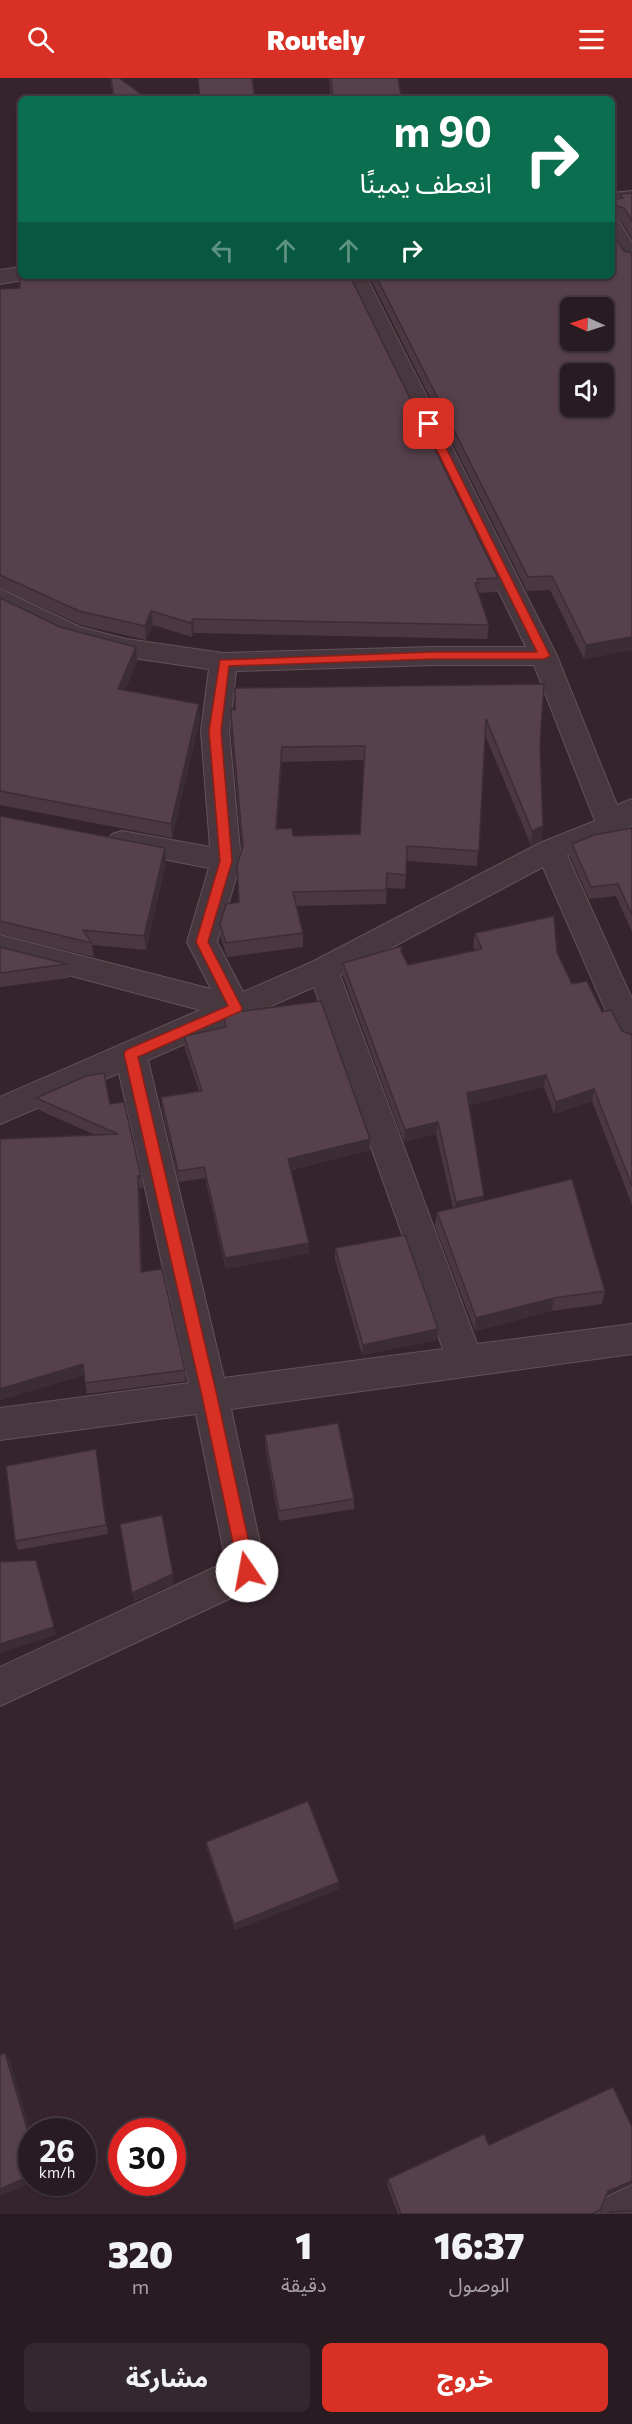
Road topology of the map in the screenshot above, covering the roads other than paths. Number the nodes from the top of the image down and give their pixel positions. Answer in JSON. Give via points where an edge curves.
{"nodes":[{"id":1,"x":632,"y":197,"type":"edge"},
{"id":2,"x":615,"y":199,"type":"edge"},
{"id":3,"x":615,"y":233,"type":"edge"},
{"id":4,"x":632,"y":259,"type":"edge"},
{"id":5,"x":18,"y":274,"type":"edge"},
{"id":6,"x":0,"y":277,"type":"edge"},
{"id":7,"x":356,"y":279,"type":"edge"},
{"id":8,"x":0,"y":597,"type":"edge"},
{"id":9,"x":544,"y":656,"type":"junction"},
{"id":10,"x":224,"y":662,"type":"junction"},
{"id":11,"x":621,"y":818,"type":"edge"},
{"id":12,"x":90,"y":835,"type":"edge"},
{"id":13,"x":550,"y":850,"type":"junction"},
{"id":14,"x":226,"y":861,"type":"junction"},
{"id":15,"x":0,"y":946,"type":"edge"},
{"id":16,"x":323,"y":970,"type":"junction"},
{"id":17,"x":236,"y":1008,"type":"junction"},
{"id":18,"x":632,"y":1034,"type":"edge"},
{"id":19,"x":131,"y":1054,"type":"junction"},
{"id":20,"x":0,"y":1111,"type":"edge"},
{"id":21,"x":632,"y":1339,"type":"edge"},
{"id":22,"x":465,"y":1361,"type":"junction"},
{"id":23,"x":210,"y":1396,"type":"junction"},
{"id":24,"x":0,"y":1424,"type":"edge"},
{"id":25,"x":0,"y":1687,"type":"edge"},
{"id":26,"x":632,"y":2208,"type":"edge"},
{"id":27,"x":621,"y":2214,"type":"edge"}],
"edges":[{"from":1,"to":2,"type":"street"},
{"from":3,"to":4,"type":"street"},
{"from":5,"to":6,"type":"street"},
{"from":7,"to":9,"type":"street"},
{"from":8,"to":10,"type":"street","via":[[82,636],[126,648]]},
{"from":9,"to":10,"type":"street"},
{"from":9,"to":11,"type":"street"},
{"from":10,"to":14,"type":"street","via":[[215,731]]},
{"from":11,"to":13,"type":"street"},
{"from":12,"to":14,"type":"street"},
{"from":13,"to":16,"type":"street"},
{"from":13,"to":18,"type":"street"},
{"from":14,"to":17,"type":"street","via":[[202,942]]},
{"from":15,"to":17,"type":"street"},
{"from":16,"to":17,"type":"street"},
{"from":16,"to":22,"type":"street"},
{"from":17,"to":19,"type":"street"},
{"from":19,"to":20,"type":"street"},
{"from":19,"to":23,"type":"street"},
{"from":21,"to":22,"type":"street"},
{"from":22,"to":23,"type":"street"},
{"from":23,"to":24,"type":"street"},
{"from":23,"to":25,"type":"street","via":[[247,1571]]},
{"from":26,"to":27,"type":"street"}]}
